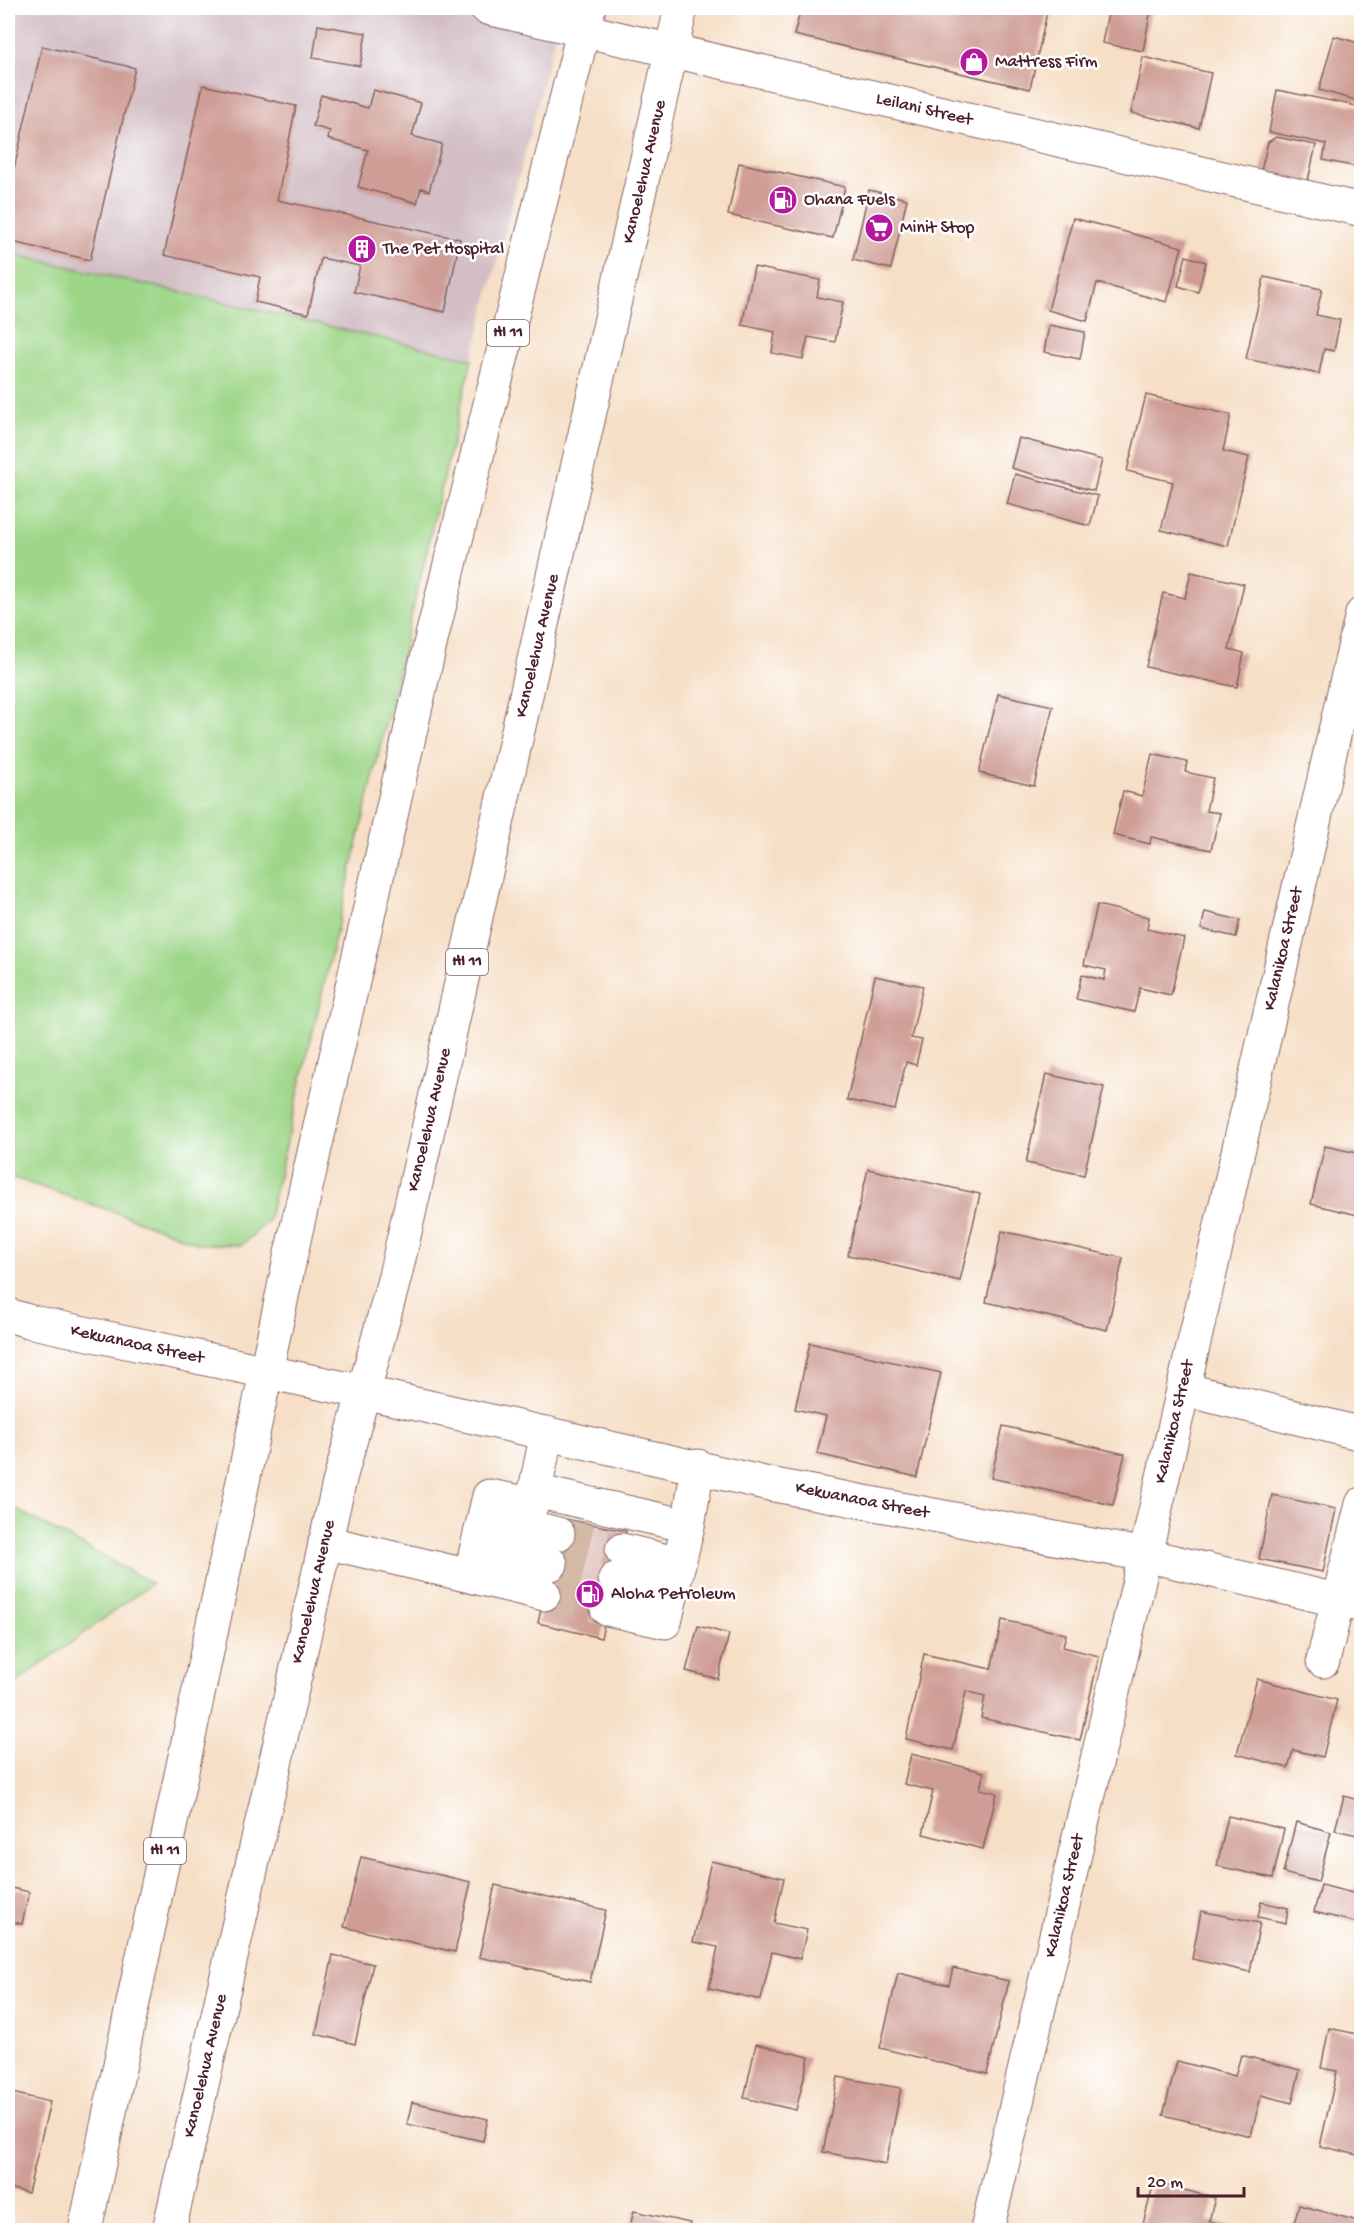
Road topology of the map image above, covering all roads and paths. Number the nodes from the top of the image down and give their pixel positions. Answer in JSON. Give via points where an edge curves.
{"nodes":[{"id":1,"x":487,"y":8,"type":"edge"},
{"id":2,"x":681,"y":8,"type":"edge"},
{"id":3,"x":586,"y":19,"type":"edge"},
{"id":4,"x":670,"y":51,"type":"junction"},
{"id":5,"x":1362,"y":210,"type":"edge"},
{"id":6,"x":1362,"y":614,"type":"edge"},
{"id":7,"x":8,"y":1315,"type":"edge"},
{"id":8,"x":267,"y":1372,"type":"junction"},
{"id":9,"x":1183,"y":1389,"type":"junction"},
{"id":10,"x":363,"y":1392,"type":"junction"},
{"id":11,"x":547,"y":1433,"type":"junction"},
{"id":12,"x":1362,"y":1434,"type":"edge"},
{"id":13,"x":698,"y":1466,"type":"junction"},
{"id":14,"x":535,"y":1491,"type":"junction"},
{"id":15,"x":1362,"y":1504,"type":"edge"},
{"id":16,"x":485,"y":1516,"type":"junction"},
{"id":17,"x":688,"y":1526,"type":"junction"},
{"id":18,"x":325,"y":1542,"type":"junction"},
{"id":19,"x":1145,"y":1555,"type":"junction"},
{"id":20,"x":474,"y":1562,"type":"junction"},
{"id":21,"x":675,"y":1579,"type":"junction"},
{"id":22,"x":1350,"y":1603,"type":"edge"},
{"id":23,"x":1323,"y":1661,"type":"dead end"},
{"id":24,"x":85,"y":2230,"type":"edge"},
{"id":25,"x":169,"y":2230,"type":"edge"},
{"id":26,"x":987,"y":2230,"type":"edge"}],
"edges":[{"from":1,"to":3,"type":"main road","name":"Leilani Street"},
{"from":2,"to":4,"type":"main road","name":"Kanoelehua Avenue","number":"HI 11"},
{"from":3,"to":4,"type":"main road","name":"Leilani Street"},
{"from":3,"to":8,"type":"main road","number":"HI 11","via":[[432,636],[294,1237]]},
{"from":4,"to":5,"type":"main road","name":"Leilani Street"},
{"from":4,"to":10,"type":"main road","name":"Kanoelehua Avenue","number":"HI 11","via":[[400,1253]]},
{"from":6,"to":9,"type":"main road","name":"Kalanikoa Street"},
{"from":7,"to":8,"type":"main road","name":"Kekuanaoa Street"},
{"from":8,"to":10,"type":"main road","name":"Kekuanaoa Street"},
{"from":8,"to":24,"type":"main road","number":"HI 11"},
{"from":9,"to":12,"type":"main road"},
{"from":9,"to":19,"type":"main road","name":"Kalanikoa Street"},
{"from":10,"to":11,"type":"main road","name":"Kekuanaoa Street"},
{"from":10,"to":18,"type":"main road","name":"Kanoelehua Avenue","number":"HI 11"},
{"from":11,"to":13,"type":"main road","name":"Kekuanaoa Street"},
{"from":11,"to":14,"type":"main road"},
{"from":13,"to":17,"type":"main road"},
{"from":13,"to":19,"type":"main road","name":"Kekuanaoa Street","via":[[769,1484]]},
{"from":14,"to":16,"type":"main road","via":[[532,1504],[489,1496]]},
{"from":14,"to":17,"type":"main road"},
{"from":15,"to":22,"type":"main road"},
{"from":16,"to":20,"type":"main road"},
{"from":16,"to":20,"type":"main road","via":[[551,1564]]},
{"from":17,"to":21,"type":"main road"},
{"from":18,"to":20,"type":"main road"},
{"from":18,"to":25,"type":"main road","name":"Kanoelehua Avenue","number":"HI 11"},
{"from":19,"to":22,"type":"main road","name":"Kekuanaoa Street"},
{"from":19,"to":26,"type":"main road","name":"Kalanikoa Street"},
{"from":21,"to":21,"type":"main road","via":[[615,1579],[665,1622]]},
{"from":22,"to":23,"type":"main road"}]}
